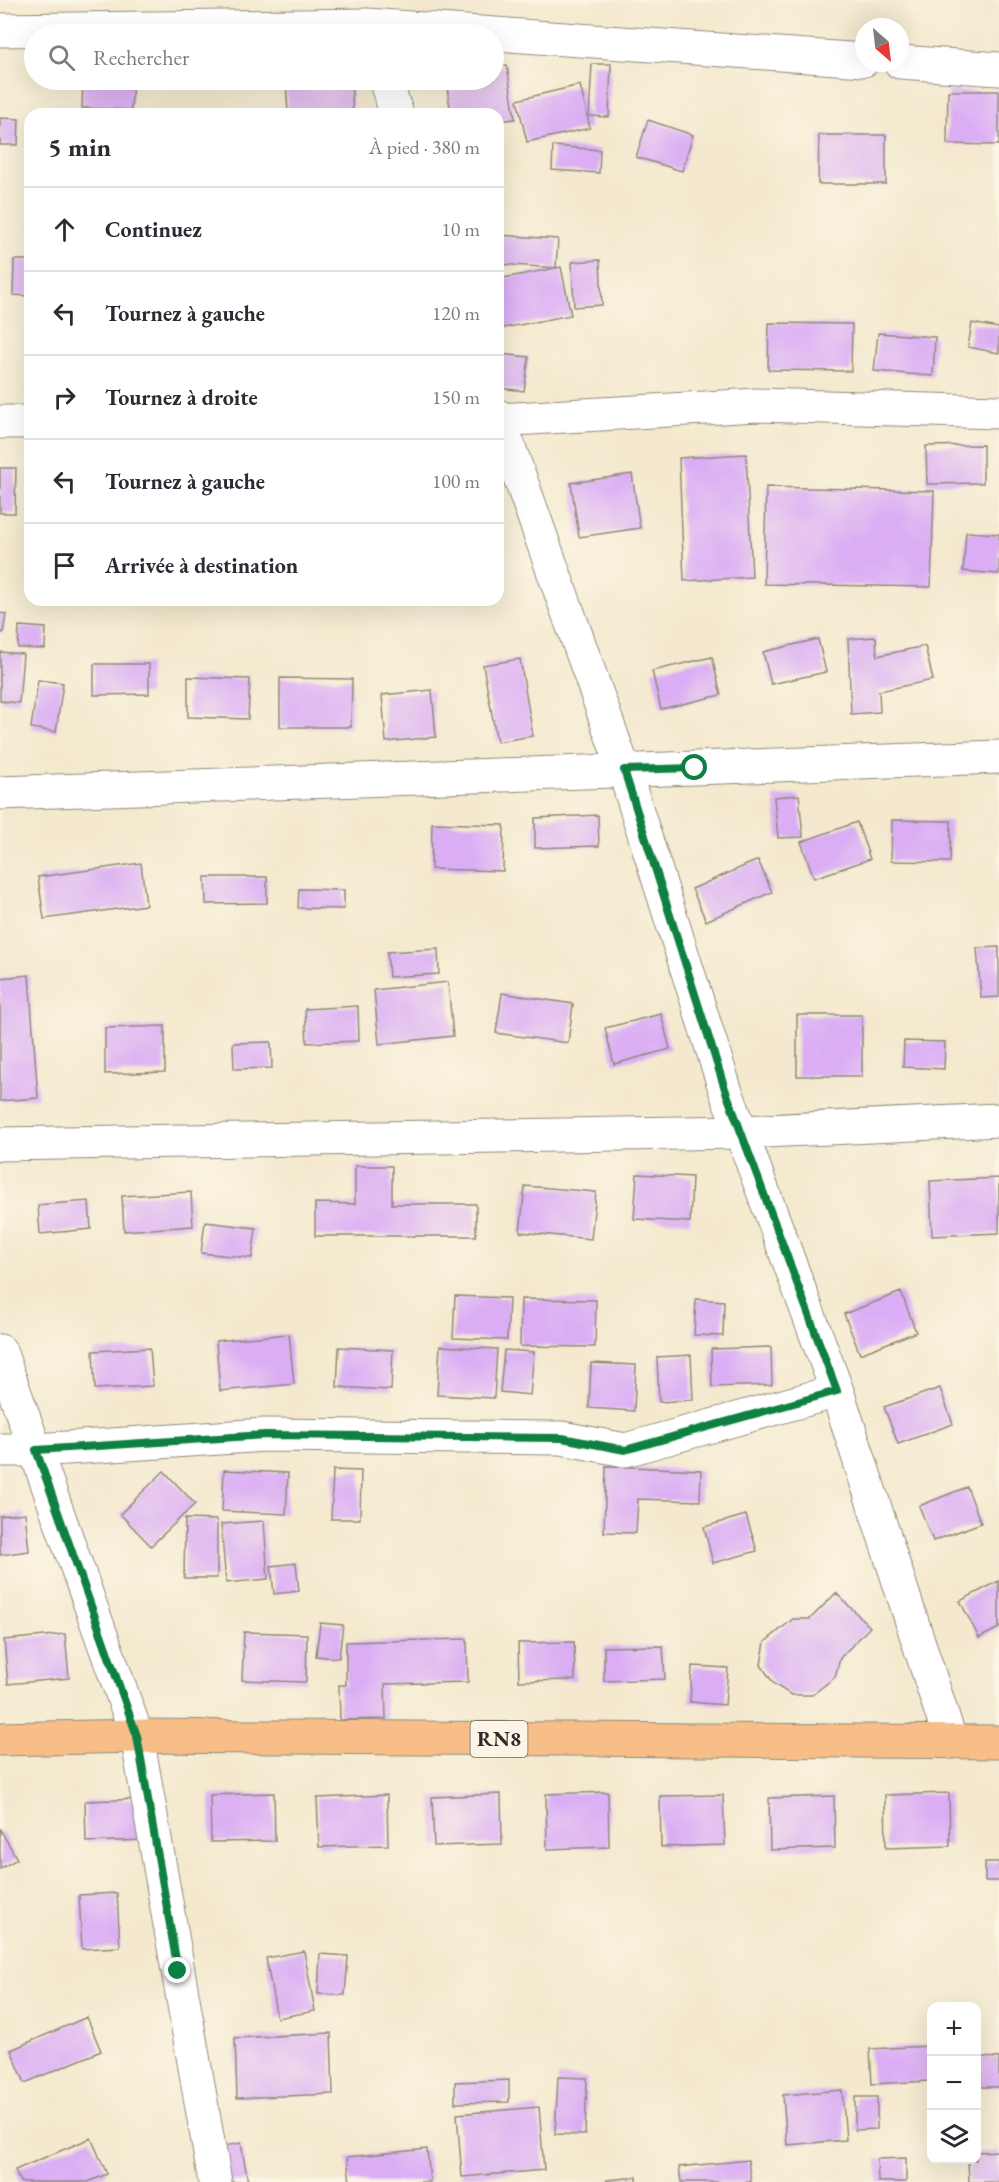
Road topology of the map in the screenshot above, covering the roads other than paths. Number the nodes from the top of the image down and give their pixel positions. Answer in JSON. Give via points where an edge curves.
{"nodes":[{"id":1,"x":365,"y":20,"type":"edge"},
{"id":2,"x":219,"y":24,"type":"edge"},
{"id":3,"x":415,"y":24,"type":"edge"},
{"id":4,"x":24,"y":29,"type":"edge"},
{"id":5,"x":0,"y":30,"type":"edge"},
{"id":6,"x":504,"y":31,"type":"edge"},
{"id":7,"x":855,"y":59,"type":"edge"},
{"id":8,"x":909,"y":63,"type":"edge"},
{"id":9,"x":999,"y":69,"type":"edge"},
{"id":10,"x":389,"y":90,"type":"edge"},
{"id":11,"x":395,"y":108,"type":"edge"},
{"id":12,"x":999,"y":412,"type":"edge"},
{"id":13,"x":504,"y":419,"type":"edge"},
{"id":14,"x":0,"y":422,"type":"edge"},
{"id":15,"x":24,"y":422,"type":"edge"},
{"id":16,"x":504,"y":436,"type":"edge"},
{"id":17,"x":999,"y":757,"type":"edge"},
{"id":18,"x":624,"y":770,"type":"junction"},
{"id":19,"x":0,"y":793,"type":"edge"},
{"id":20,"x":999,"y":1120,"type":"edge"},
{"id":21,"x":742,"y":1132,"type":"junction"},
{"id":22,"x":0,"y":1144,"type":"edge"},
{"id":23,"x":0,"y":1352,"type":"edge"},
{"id":24,"x":837,"y":1391,"type":"junction"},
{"id":25,"x":0,"y":1450,"type":"edge"},
{"id":26,"x":36,"y":1450,"type":"junction"},
{"id":27,"x":137,"y":1736,"type":"junction"},
{"id":28,"x":0,"y":1739,"type":"edge"},
{"id":29,"x":951,"y":1742,"type":"junction"},
{"id":30,"x":999,"y":1742,"type":"edge"},
{"id":31,"x":215,"y":2182,"type":"edge"}],
"edges":[{"from":1,"to":2,"type":"street"},
{"from":1,"to":3,"type":"street"},
{"from":4,"to":5,"type":"street"},
{"from":6,"to":7,"type":"street"},
{"from":8,"to":9,"type":"street"},
{"from":10,"to":11,"type":"street"},
{"from":12,"to":13,"type":"street","via":[[757,405]]},
{"from":14,"to":15,"type":"street"},
{"from":16,"to":18,"type":"street"},
{"from":17,"to":18,"type":"street"},
{"from":18,"to":19,"type":"street"},
{"from":18,"to":21,"type":"street"},
{"from":20,"to":21,"type":"street"},
{"from":21,"to":22,"type":"street"},
{"from":21,"to":24,"type":"street"},
{"from":23,"to":26,"type":"street"},
{"from":24,"to":26,"type":"street","via":[[625,1450],[562,1438],[265,1435]]},
{"from":24,"to":29,"type":"street"},
{"from":25,"to":26,"type":"street"},
{"from":26,"to":27,"type":"street"},
{"from":27,"to":28,"type":"main road","number":"RN8"},
{"from":27,"to":29,"type":"main road","number":"RN8"},
{"from":27,"to":31,"type":"street"},
{"from":29,"to":30,"type":"main road","number":"RN8"}]}
